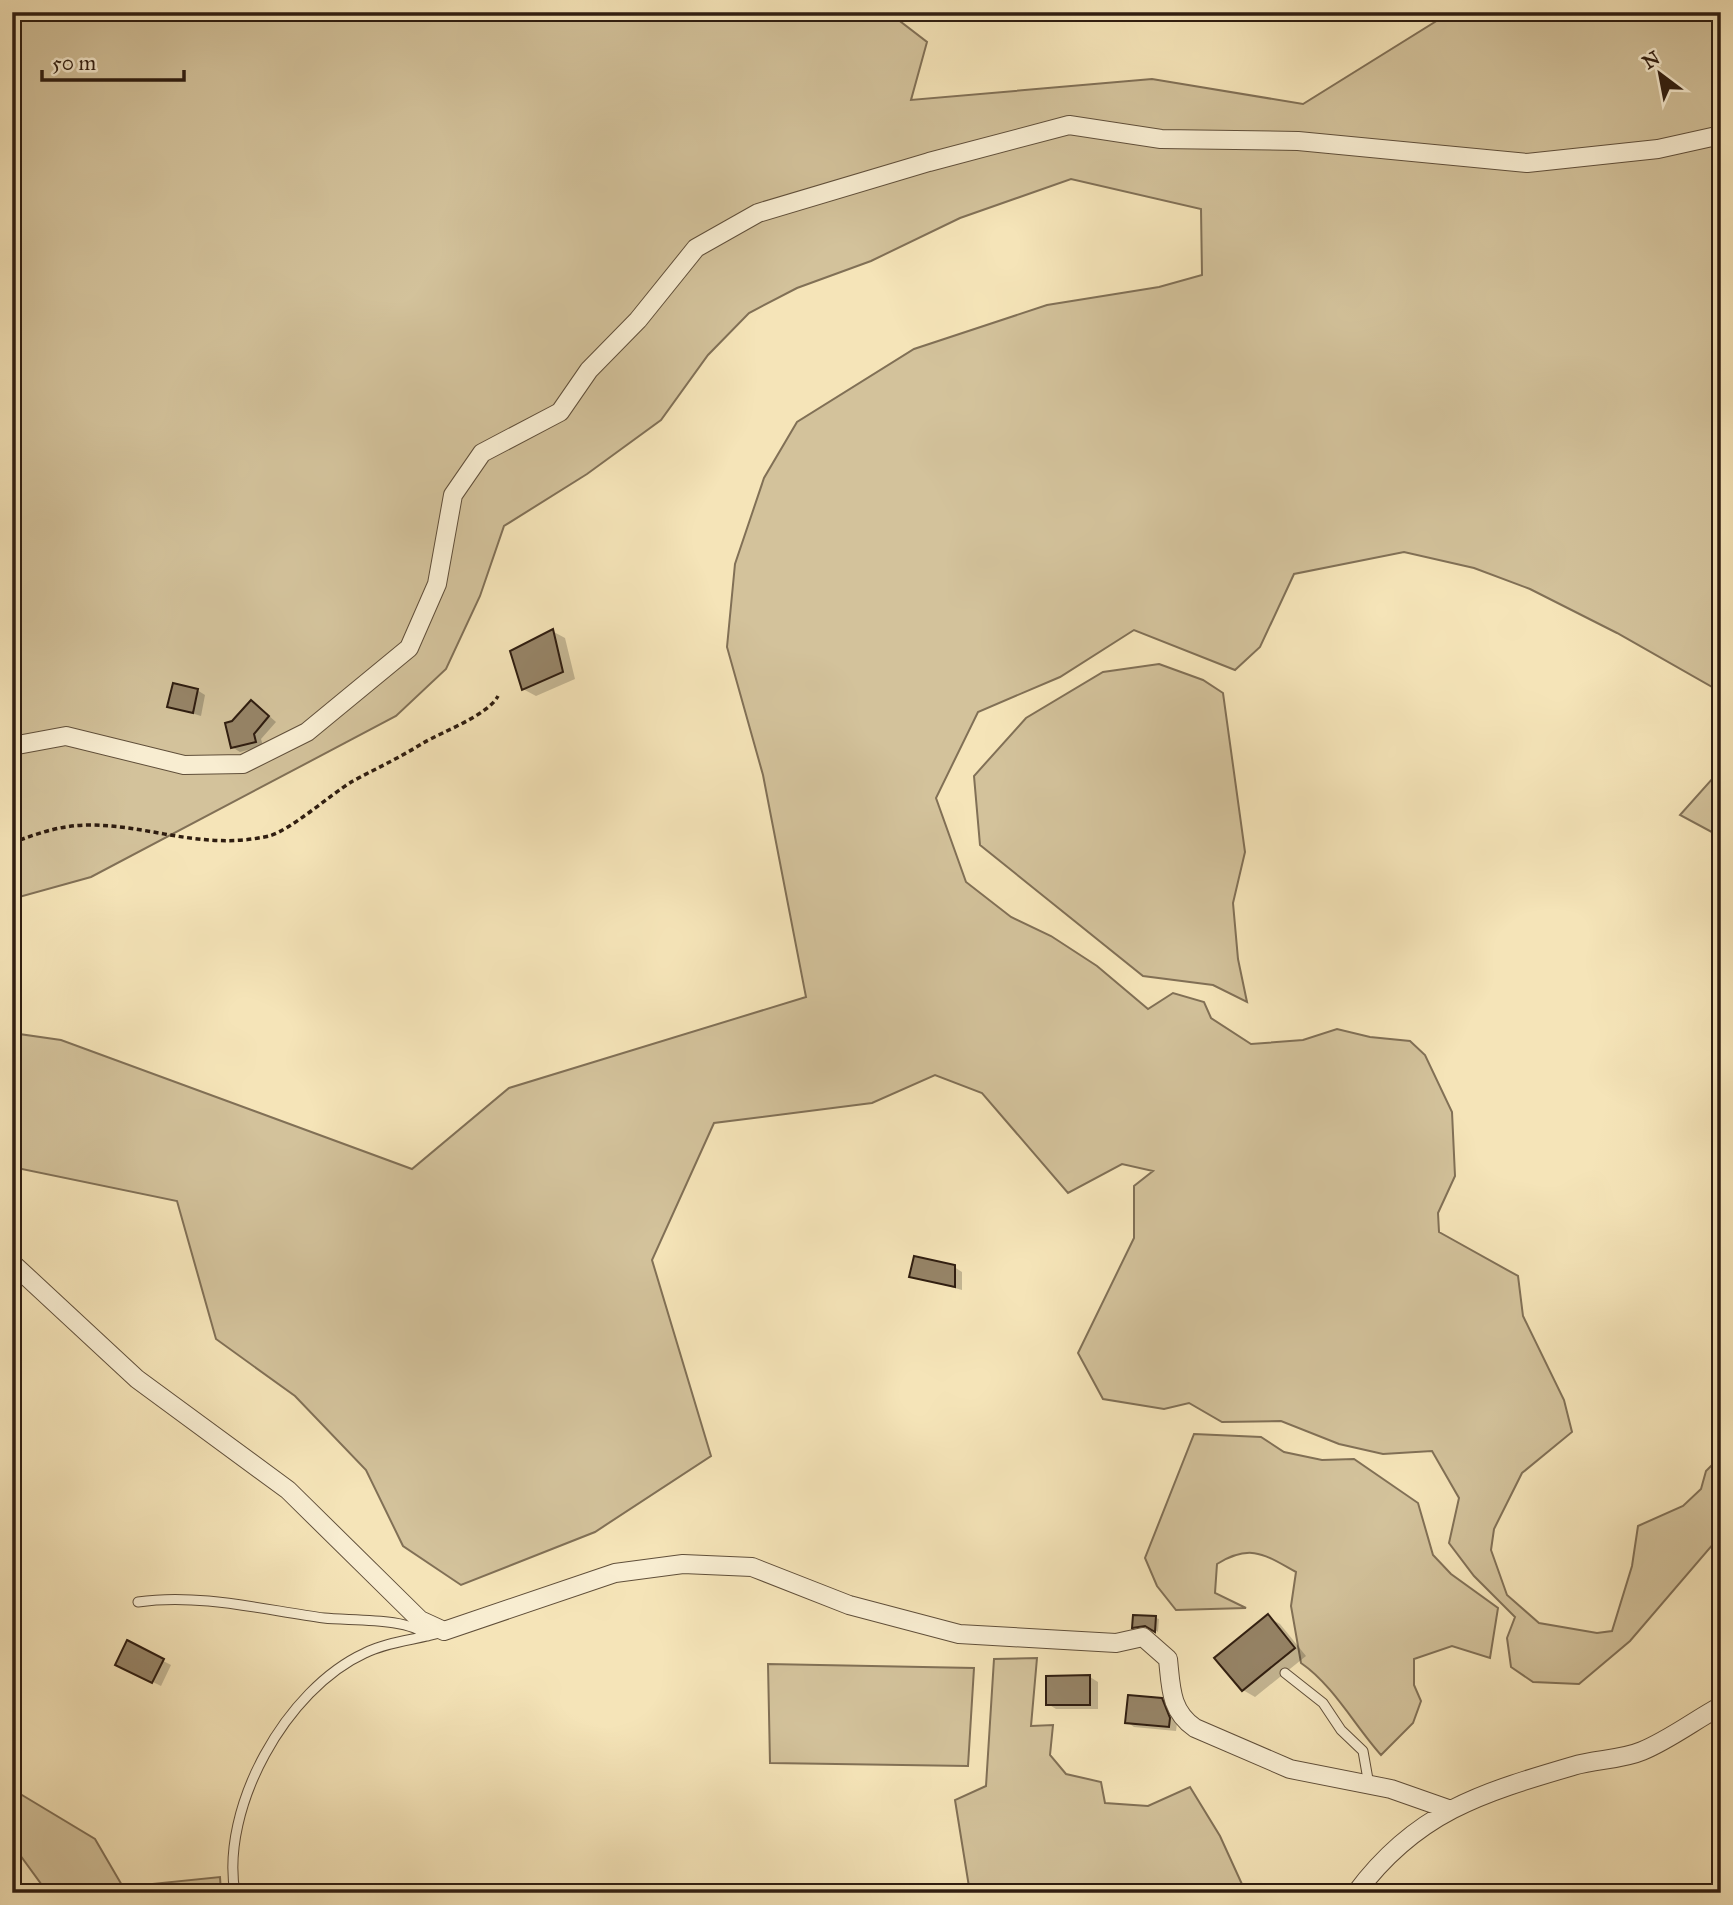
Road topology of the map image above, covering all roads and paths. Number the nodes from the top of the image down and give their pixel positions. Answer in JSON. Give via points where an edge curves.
{"nodes":[{"id":1,"x":1721,"y":135,"type":"edge"},
{"id":2,"x":498,"y":696,"type":"dead end"},
{"id":3,"x":12,"y":746,"type":"edge"},
{"id":4,"x":12,"y":843,"type":"edge"},
{"id":5,"x":12,"y":1263,"type":"edge"},
{"id":6,"x":138,"y":1602,"type":"dead end"},
{"id":7,"x":436,"y":1634,"type":"junction"},
{"id":8,"x":1285,"y":1672,"type":"dead end"},
{"id":9,"x":1721,"y":1706,"type":"edge"},
{"id":10,"x":1368,"y":1785,"type":"junction"},
{"id":11,"x":1448,"y":1809,"type":"junction"},
{"id":12,"x":235,"y":1893,"type":"edge"},
{"id":13,"x":1356,"y":1893,"type":"edge"}],
"edges":[{"from":1,"to":3,"type":"street","via":[[1658,149],[1527,163],[1298,141],[1161,139],[1069,125],[758,213],[696,248],[638,320],[589,370],[560,412],[482,453],[453,495],[437,584],[409,648],[307,732],[243,764],[184,765],[66,736]]},
{"from":2,"to":4,"type":"path","via":[[487,709],[386,767],[354,780],[271,835],[188,840],[87,825],[54,828]]},
{"from":5,"to":7,"type":"street","via":[[137,1379],[288,1490]]},
{"from":6,"to":7,"type":"lane","via":[[162,1598],[259,1606],[390,1623]]},
{"from":7,"to":10,"type":"street","via":[[615,1573],[683,1564],[752,1567],[849,1605],[960,1634],[1116,1643],[1143,1637],[1168,1659],[1172,1694],[1181,1718],[1195,1728],[1290,1769]]},
{"from":7,"to":12,"type":"lane","via":[[363,1653],[328,1678],[290,1716],[263,1754],[241,1814],[231,1869]]},
{"from":8,"to":10,"type":"lane","via":[[1323,1703],[1363,1751]]},
{"from":9,"to":11,"type":"street","via":[[1640,1752],[1575,1765]]},
{"from":10,"to":11,"type":"street","via":[[1391,1788]]},
{"from":11,"to":13,"type":"street","via":[[1405,1838]]}]}
